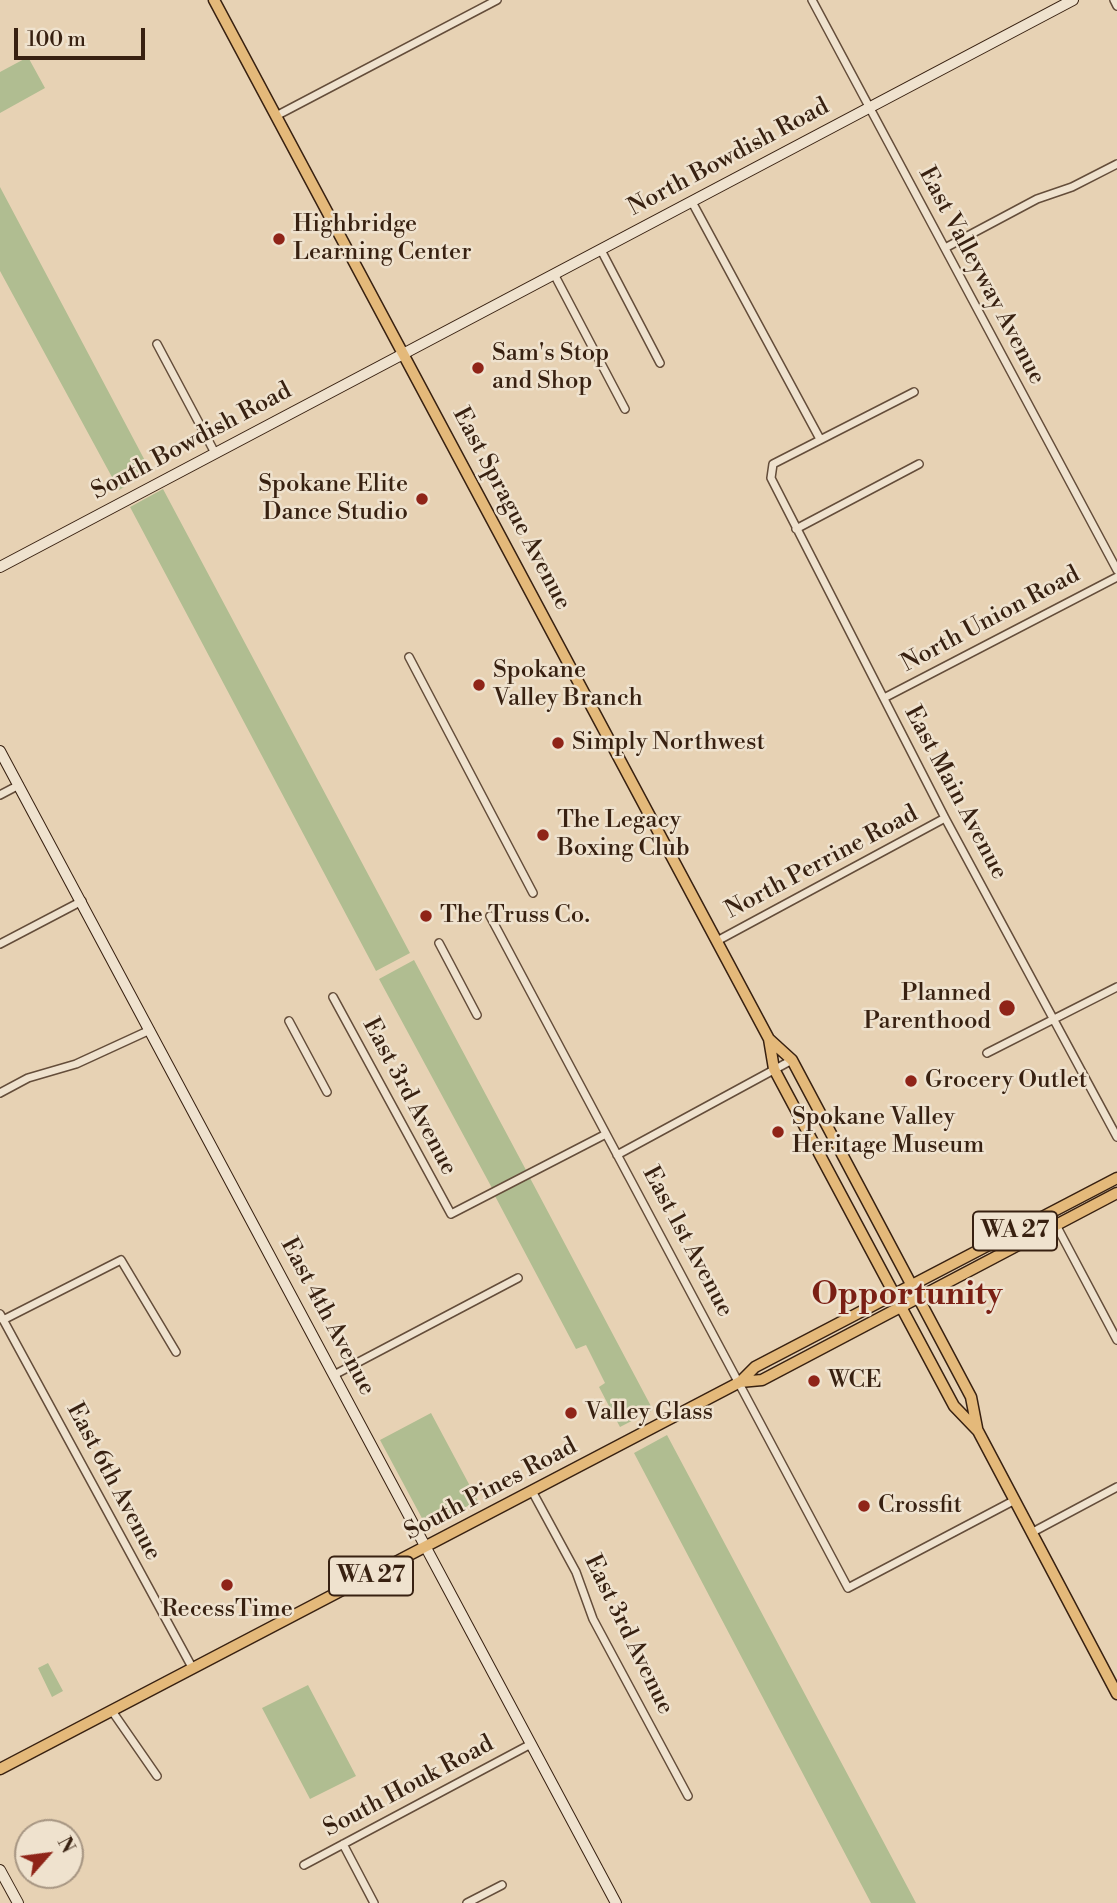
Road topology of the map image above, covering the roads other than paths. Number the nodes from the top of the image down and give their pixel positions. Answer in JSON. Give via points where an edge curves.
{"nodes":[{"id":1,"x":214,"y":0,"type":"edge"},
{"id":2,"x":497,"y":0,"type":"edge"},
{"id":3,"x":812,"y":0,"type":"edge"},
{"id":4,"x":1073,"y":0,"type":"edge"},
{"id":5,"x":1114,"y":0,"type":"edge"},
{"id":6,"x":1117,"y":6,"type":"edge"},
{"id":7,"x":869,"y":108,"type":"junction"},
{"id":8,"x":276,"y":116,"type":"junction"},
{"id":9,"x":1117,"y":164,"type":"edge"},
{"id":10,"x":692,"y":202,"type":"junction"},
{"id":11,"x":945,"y":248,"type":"junction"},
{"id":12,"x":601,"y":250,"type":"junction"},
{"id":13,"x":554,"y":274,"type":"junction"},
{"id":14,"x":157,"y":344,"type":"dead end"},
{"id":15,"x":403,"y":353,"type":"junction"},
{"id":16,"x":660,"y":363,"type":"dead end"},
{"id":17,"x":914,"y":392,"type":"dead end"},
{"id":18,"x":625,"y":409,"type":"dead end"},
{"id":19,"x":820,"y":439,"type":"junction"},
{"id":20,"x":215,"y":453,"type":"junction"},
{"id":21,"x":919,"y":464,"type":"dead end"},
{"id":22,"x":796,"y":529,"type":"junction"},
{"id":23,"x":0,"y":568,"type":"edge"},
{"id":24,"x":1117,"y":570,"type":"edge"},
{"id":25,"x":1117,"y":576,"type":"edge"},
{"id":26,"x":409,"y":657,"type":"dead end"},
{"id":27,"x":884,"y":698,"type":"junction"},
{"id":28,"x":0,"y":751,"type":"edge"},
{"id":29,"x":19,"y":785,"type":"junction"},
{"id":30,"x":0,"y":795,"type":"edge"},
{"id":31,"x":945,"y":818,"type":"junction"},
{"id":32,"x":533,"y":893,"type":"dead end"},
{"id":33,"x":82,"y":901,"type":"junction"},
{"id":34,"x":490,"y":916,"type":"dead end"},
{"id":35,"x":717,"y":941,"type":"junction"},
{"id":36,"x":439,"y":943,"type":"dead end"},
{"id":37,"x":0,"y":944,"type":"edge"},
{"id":38,"x":1117,"y":987,"type":"edge"},
{"id":39,"x":333,"y":998,"type":"dead end"},
{"id":40,"x":477,"y":1015,"type":"dead end"},
{"id":41,"x":1053,"y":1019,"type":"junction"},
{"id":42,"x":289,"y":1021,"type":"dead end"},
{"id":43,"x":150,"y":1030,"type":"junction"},
{"id":44,"x":769,"y":1039,"type":"junction"},
{"id":45,"x":988,"y":1053,"type":"dead end"},
{"id":46,"x":792,"y":1060,"type":"junction"},
{"id":47,"x":774,"y":1069,"type":"junction"},
{"id":48,"x":327,"y":1092,"type":"dead end"},
{"id":49,"x":0,"y":1093,"type":"edge"},
{"id":50,"x":606,"y":1134,"type":"junction"},
{"id":51,"x":1117,"y":1136,"type":"edge"},
{"id":52,"x":617,"y":1155,"type":"junction"},
{"id":53,"x":1117,"y":1178,"type":"edge"},
{"id":54,"x":1117,"y":1193,"type":"edge"},
{"id":55,"x":1056,"y":1225,"type":"junction"},
{"id":56,"x":518,"y":1278,"type":"dead end"},
{"id":57,"x":913,"y":1284,"type":"junction"},
{"id":58,"x":894,"y":1294,"type":"junction"},
{"id":59,"x":920,"y":1297,"type":"junction"},
{"id":60,"x":901,"y":1307,"type":"junction"},
{"id":61,"x":2,"y":1317,"type":"edge"},
{"id":62,"x":1117,"y":1340,"type":"edge"},
{"id":63,"x":176,"y":1352,"type":"dead end"},
{"id":64,"x":334,"y":1376,"type":"junction"},
{"id":65,"x":740,"y":1382,"type":"junction"},
{"id":66,"x":978,"y":1431,"type":"junction"},
{"id":67,"x":1117,"y":1487,"type":"edge"},
{"id":68,"x":532,"y":1491,"type":"junction"},
{"id":69,"x":1015,"y":1500,"type":"junction"},
{"id":70,"x":1031,"y":1533,"type":"junction"},
{"id":71,"x":426,"y":1548,"type":"junction"},
{"id":72,"x":193,"y":1669,"type":"junction"},
{"id":73,"x":1117,"y":1694,"type":"edge"},
{"id":74,"x":112,"y":1711,"type":"junction"},
{"id":75,"x":531,"y":1744,"type":"junction"},
{"id":76,"x":0,"y":1769,"type":"edge"},
{"id":77,"x":157,"y":1776,"type":"dead end"},
{"id":78,"x":688,"y":1796,"type":"dead end"},
{"id":79,"x":343,"y":1844,"type":"junction"},
{"id":80,"x":304,"y":1865,"type":"dead end"},
{"id":81,"x":0,"y":1870,"type":"edge"},
{"id":82,"x":502,"y":1885,"type":"dead end"},
{"id":83,"x":18,"y":1903,"type":"edge"},
{"id":84,"x":374,"y":1903,"type":"edge"},
{"id":85,"x":467,"y":1903,"type":"edge"},
{"id":86,"x":616,"y":1903,"type":"edge"}],
"edges":[{"from":1,"to":8,"type":"main road","name":"East Sprague Avenue"},
{"from":2,"to":8,"type":"street"},
{"from":3,"to":7,"type":"street","name":"East Valleyway Avenue"},
{"from":4,"to":7,"type":"street","name":"North Bowdish Road"},
{"from":5,"to":6,"type":"street"},
{"from":7,"to":10,"type":"street","name":"North Bowdish Road"},
{"from":7,"to":11,"type":"street","name":"East Valleyway Avenue"},
{"from":8,"to":15,"type":"main road","name":"East Sprague Avenue"},
{"from":9,"to":11,"type":"street","via":[[1037,199]]},
{"from":10,"to":12,"type":"street","name":"North Bowdish Road"},
{"from":10,"to":19,"type":"street"},
{"from":11,"to":24,"type":"street","name":"East Valleyway Avenue"},
{"from":12,"to":13,"type":"street","name":"North Bowdish Road"},
{"from":12,"to":16,"type":"street"},
{"from":13,"to":15,"type":"street","name":"North Bowdish Road"},
{"from":13,"to":18,"type":"street"},
{"from":14,"to":20,"type":"street"},
{"from":15,"to":20,"type":"street","name":"South Bowdish Road"},
{"from":15,"to":35,"type":"main road","name":"East Sprague Avenue"},
{"from":17,"to":19,"type":"street"},
{"from":19,"to":22,"type":"street","name":"East Main Avenue","via":[[773,464],[771,478]]},
{"from":20,"to":23,"type":"street","name":"South Bowdish Road"},
{"from":21,"to":22,"type":"street"},
{"from":22,"to":27,"type":"street","name":"East Main Avenue"},
{"from":25,"to":27,"type":"street","name":"North Union Road"},
{"from":26,"to":32,"type":"street"},
{"from":27,"to":31,"type":"street","name":"East Main Avenue"},
{"from":28,"to":29,"type":"street","name":"East 4th Avenue"},
{"from":29,"to":30,"type":"street"},
{"from":29,"to":33,"type":"street","name":"East 4th Avenue"},
{"from":31,"to":35,"type":"street","name":"North Perrine Road"},
{"from":31,"to":41,"type":"street","name":"East Main Avenue"},
{"from":33,"to":37,"type":"street"},
{"from":33,"to":43,"type":"street","name":"East 4th Avenue"},
{"from":34,"to":50,"type":"street","name":"East 1st Avenue"},
{"from":35,"to":44,"type":"main road","name":"East Sprague Avenue"},
{"from":36,"to":40,"type":"street"},
{"from":38,"to":41,"type":"street"},
{"from":39,"to":50,"type":"street","name":"East 3rd Avenue","via":[[451,1214]]},
{"from":41,"to":45,"type":"street"},
{"from":41,"to":51,"type":"street","name":"East Main Avenue"},
{"from":42,"to":48,"type":"street"},
{"from":43,"to":49,"type":"street"},
{"from":43,"to":64,"type":"street","name":"East 4th Avenue"},
{"from":44,"to":46,"type":"main road","name":"East Sprague Avenue"},
{"from":44,"to":47,"type":"main road","name":"East Sprague Avenue"},
{"from":46,"to":47,"type":"street"},
{"from":46,"to":57,"type":"main road","name":"East Sprague Avenue"},
{"from":47,"to":52,"type":"street"},
{"from":47,"to":58,"type":"main road","name":"East Sprague Avenue"},
{"from":50,"to":52,"type":"street","name":"East 1st Avenue"},
{"from":52,"to":65,"type":"street","name":"East 1st Avenue"},
{"from":53,"to":57,"type":"main road","number":"WA 27"},
{"from":54,"to":55,"type":"main road","number":"WA 27"},
{"from":55,"to":59,"type":"main road","number":"WA 27"},
{"from":55,"to":62,"type":"street"},
{"from":56,"to":64,"type":"street"},
{"from":57,"to":58,"type":"main road","name":"South Pines Road","number":"WA 27"},
{"from":57,"to":59,"type":"main road","name":"East Sprague Avenue"},
{"from":58,"to":60,"type":"main road","name":"East Sprague Avenue"},
{"from":58,"to":65,"type":"main road","name":"South Pines Road","number":"WA 27","via":[[755,1367]]},
{"from":59,"to":60,"type":"main road","name":"South Pines Road","number":"WA 27"},
{"from":59,"to":66,"type":"main road","name":"East Sprague Avenue","via":[[971,1397]]},
{"from":60,"to":65,"type":"main road","name":"South Pines Road","number":"WA 27","via":[[762,1380]]},
{"from":60,"to":66,"type":"main road","name":"East Sprague Avenue","via":[[954,1406]]},
{"from":61,"to":63,"type":"street","via":[[121,1260]]},
{"from":61,"to":72,"type":"street","name":"East 6th Avenue"},
{"from":64,"to":71,"type":"street","name":"East 4th Avenue"},
{"from":65,"to":68,"type":"main road","name":"South Pines Road","number":"WA 27"},
{"from":65,"to":69,"type":"street","name":"East 1st Avenue","via":[[848,1588]]},
{"from":66,"to":69,"type":"main road","name":"East Sprague Avenue"},
{"from":67,"to":70,"type":"street"},
{"from":68,"to":71,"type":"main road","name":"South Pines Road","number":"WA 27"},
{"from":68,"to":78,"type":"street","name":"East 3rd Avenue","via":[[576,1573],[593,1619]]},
{"from":69,"to":70,"type":"main road","name":"East Sprague Avenue"},
{"from":70,"to":73,"type":"main road","name":"East Sprague Avenue"},
{"from":71,"to":72,"type":"main road","name":"South Pines Road","number":"WA 27"},
{"from":71,"to":75,"type":"street","name":"East 4th Avenue"},
{"from":72,"to":74,"type":"main road","name":"South Pines Road","number":"WA 27"},
{"from":74,"to":76,"type":"main road","name":"South Pines Road","number":"WA 27"},
{"from":74,"to":77,"type":"street"},
{"from":75,"to":79,"type":"street","name":"South Houk Road"},
{"from":75,"to":86,"type":"street","name":"East 4th Avenue"},
{"from":79,"to":80,"type":"street","name":"South Houk Road"},
{"from":79,"to":84,"type":"street"},
{"from":81,"to":83,"type":"street"},
{"from":82,"to":85,"type":"street"}]}
